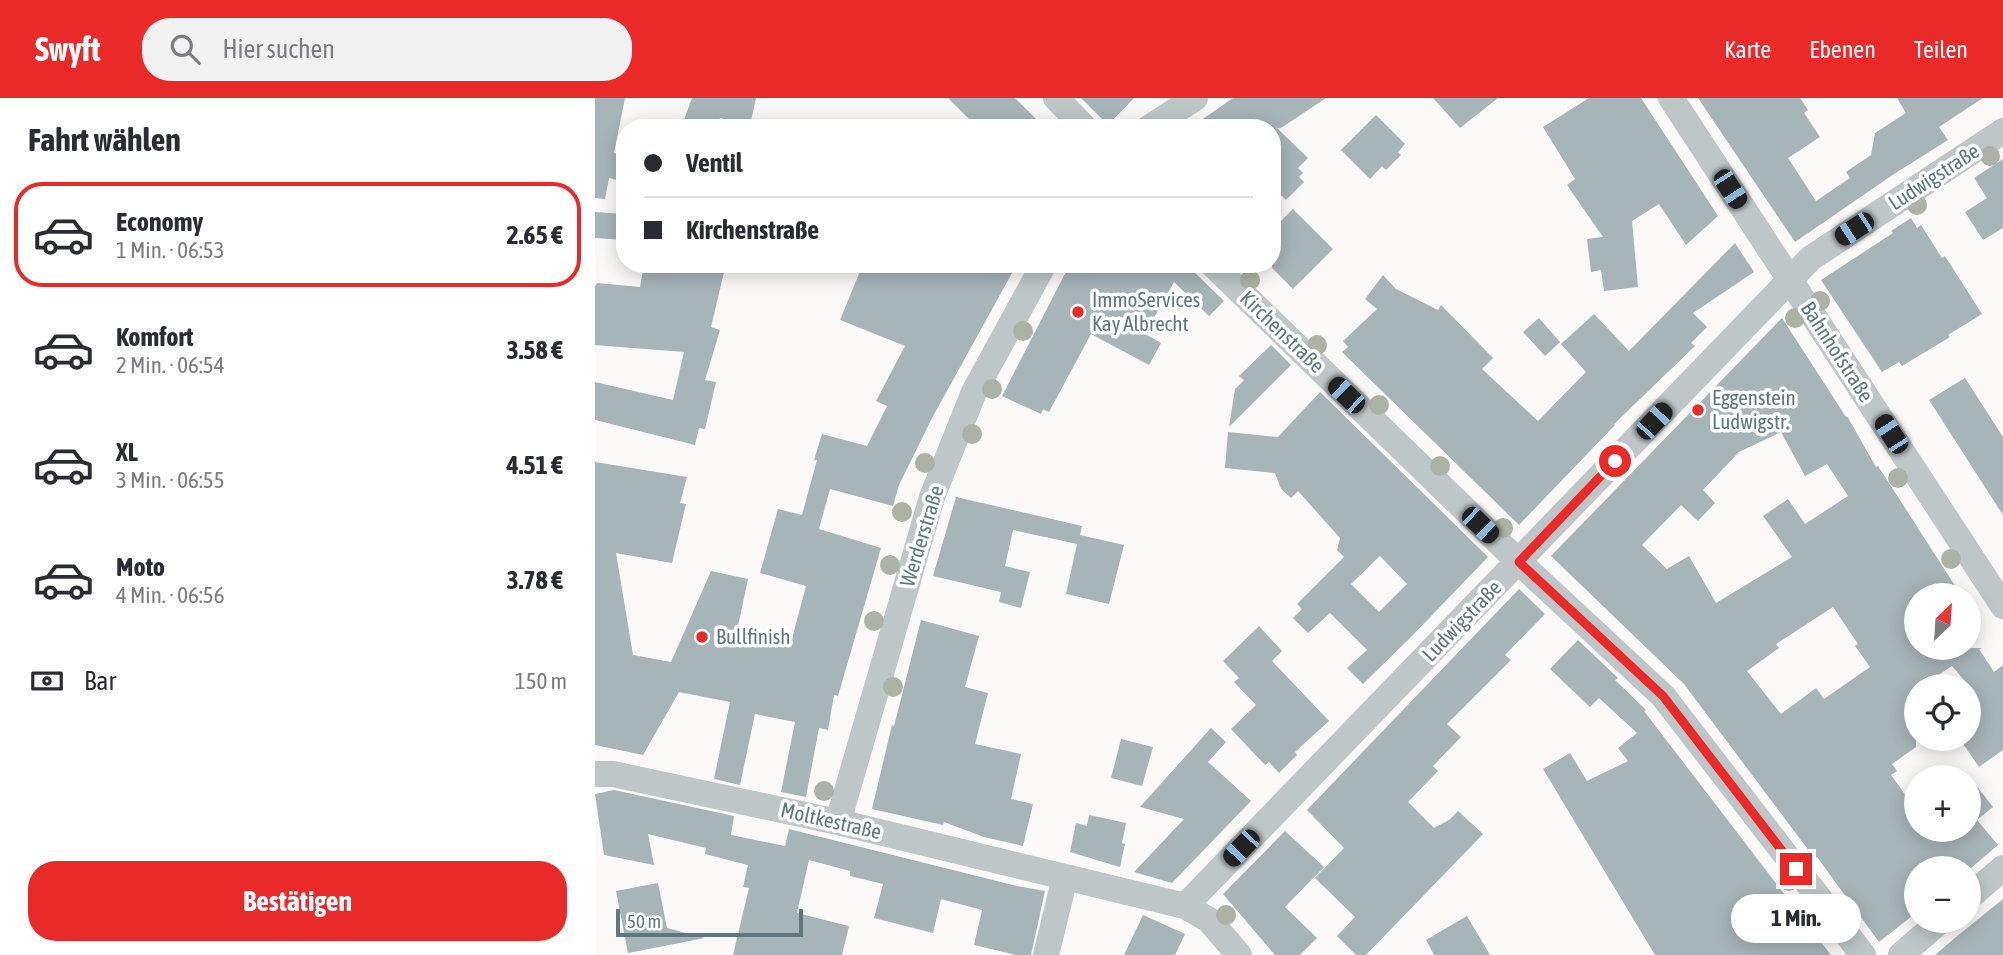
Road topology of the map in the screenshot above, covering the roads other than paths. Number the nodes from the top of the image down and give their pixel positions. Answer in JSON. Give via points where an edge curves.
{"nodes":[{"id":1,"x":1056,"y":98,"type":"edge"},
{"id":2,"x":1195,"y":98,"type":"edge"},
{"id":3,"x":1671,"y":98,"type":"edge"},
{"id":4,"x":1076,"y":119,"type":"edge"},
{"id":5,"x":1163,"y":119,"type":"edge"},
{"id":6,"x":2003,"y":131,"type":"edge"},
{"id":7,"x":1039,"y":273,"type":"edge"},
{"id":8,"x":1221,"y":273,"type":"edge"},
{"id":9,"x":1789,"y":279,"type":"junction"},
{"id":10,"x":1519,"y":562,"type":"junction"},
{"id":11,"x":2003,"y":606,"type":"edge"},
{"id":12,"x":595,"y":774,"type":"edge"},
{"id":13,"x":838,"y":822,"type":"junction"},
{"id":14,"x":2003,"y":868,"type":"edge"},
{"id":15,"x":1065,"y":877,"type":"junction"},
{"id":16,"x":1981,"y":887,"type":"edge"},
{"id":17,"x":1185,"y":906,"type":"junction"},
{"id":18,"x":1926,"y":933,"type":"edge"},
{"id":19,"x":1046,"y":955,"type":"edge"},
{"id":20,"x":1239,"y":955,"type":"edge"},
{"id":21,"x":1863,"y":955,"type":"edge"},
{"id":22,"x":1901,"y":955,"type":"edge"}],
"edges":[{"from":1,"to":4,"type":"street"},
{"from":2,"to":5,"type":"street"},
{"from":3,"to":9,"type":"street","name":"Bahnhofstraße"},
{"from":6,"to":9,"type":"street","name":"Ludwigstraße","via":[[1811,258]]},
{"from":7,"to":13,"type":"street","name":"Werderstraße","via":[[974,392],[932,497]]},
{"from":8,"to":10,"type":"street","name":"Kirchenstraße"},
{"from":9,"to":10,"type":"street","name":"Ludwigstraße"},
{"from":9,"to":11,"type":"street","name":"Bahnhofstraße"},
{"from":10,"to":17,"type":"street","name":"Ludwigstraße"},
{"from":10,"to":21,"type":"street","name":"Kirchenstraße","via":[[1663,696]]},
{"from":12,"to":13,"type":"street","name":"Moltkestraße"},
{"from":13,"to":15,"type":"street","name":"Moltkestraße"},
{"from":14,"to":16,"type":"street"},
{"from":15,"to":17,"type":"street","name":"Moltkestraße"},
{"from":15,"to":19,"type":"street"},
{"from":17,"to":20,"type":"street","name":"Moltkestraße","via":[[1209,920]]},
{"from":18,"to":22,"type":"street"}]}
